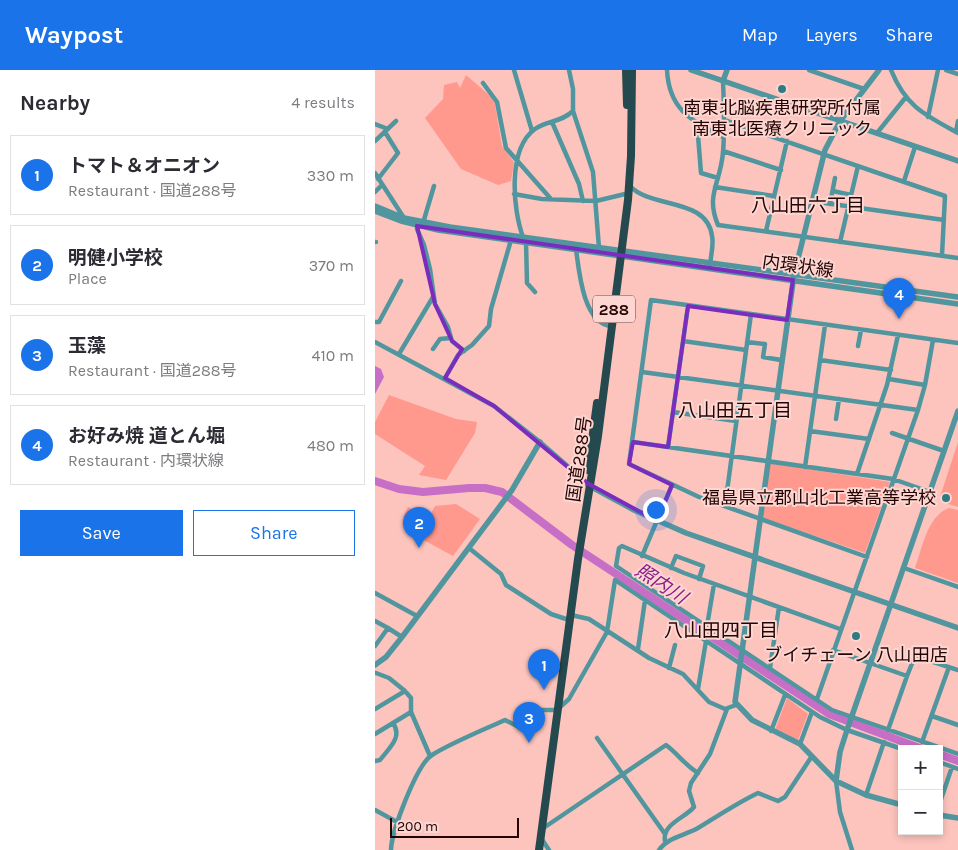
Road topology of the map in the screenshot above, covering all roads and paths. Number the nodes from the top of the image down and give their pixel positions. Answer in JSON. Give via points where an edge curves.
{"nodes":[{"id":1,"x":514,"y":70,"type":"edge"},
{"id":2,"x":569,"y":70,"type":"edge"},
{"id":3,"x":626,"y":70,"type":"edge"},
{"id":4,"x":632,"y":70,"type":"edge"},
{"id":5,"x":667,"y":70,"type":"edge"},
{"id":6,"x":691,"y":70,"type":"edge"},
{"id":7,"x":727,"y":70,"type":"edge"},
{"id":8,"x":809,"y":70,"type":"edge"},
{"id":9,"x":879,"y":70,"type":"edge"},
{"id":10,"x":891,"y":70,"type":"edge"},
{"id":11,"x":938,"y":70,"type":"edge"},
{"id":12,"x":946,"y":70,"type":"edge"},
{"id":13,"x":958,"y":74,"type":"edge"},
{"id":14,"x":723,"y":81,"type":"junction"},
{"id":15,"x":483,"y":83,"type":"dead end"},
{"id":16,"x":865,"y":89,"type":"junction"},
{"id":17,"x":906,"y":97,"type":"junction"},
{"id":18,"x":573,"y":111,"type":"junction"},
{"id":19,"x":928,"y":117,"type":"junction"},
{"id":20,"x":724,"y":120,"type":"junction"},
{"id":21,"x":396,"y":121,"type":"dead end"},
{"id":22,"x":840,"y":121,"type":"junction"},
{"id":23,"x":958,"y":121,"type":"edge"},
{"id":24,"x":553,"y":122,"type":"junction"},
{"id":25,"x":697,"y":123,"type":"junction"},
{"id":26,"x":375,"y":124,"type":"edge"},
{"id":27,"x":386,"y":131,"type":"junction"},
{"id":28,"x":532,"y":131,"type":"junction"},
{"id":29,"x":957,"y":132,"type":"edge"},
{"id":30,"x":877,"y":133,"type":"junction"},
{"id":31,"x":723,"y":137,"type":"junction"},
{"id":32,"x":375,"y":140,"type":"edge"},
{"id":33,"x":787,"y":141,"type":"junction"},
{"id":34,"x":915,"y":146,"type":"junction"},
{"id":35,"x":723,"y":151,"type":"junction"},
{"id":36,"x":824,"y":154,"type":"junction"},
{"id":37,"x":518,"y":161,"type":"junction"},
{"id":38,"x":958,"y":161,"type":"edge"},
{"id":39,"x":858,"y":166,"type":"junction"},
{"id":40,"x":781,"y":170,"type":"junction"},
{"id":41,"x":375,"y":173,"type":"edge"},
{"id":42,"x":718,"y":178,"type":"junction"},
{"id":43,"x":835,"y":178,"type":"dead end"},
{"id":44,"x":379,"y":179,"type":"junction"},
{"id":45,"x":904,"y":181,"type":"junction"},
{"id":46,"x":382,"y":185,"type":"junction"},
{"id":47,"x":629,"y":185,"type":"junction"},
{"id":48,"x":434,"y":186,"type":"dead end"},
{"id":49,"x":715,"y":187,"type":"junction"},
{"id":50,"x":833,"y":191,"type":"junction"},
{"id":51,"x":375,"y":192,"type":"edge"},
{"id":52,"x":514,"y":194,"type":"junction"},
{"id":53,"x":641,"y":195,"type":"junction"},
{"id":54,"x":851,"y":195,"type":"junction"},
{"id":55,"x":774,"y":196,"type":"junction"},
{"id":56,"x":626,"y":197,"type":"junction"},
{"id":57,"x":551,"y":199,"type":"junction"},
{"id":58,"x":583,"y":201,"type":"junction"},
{"id":59,"x":811,"y":201,"type":"junction"},
{"id":60,"x":596,"y":202,"type":"junction"},
{"id":61,"x":831,"y":204,"type":"junction"},
{"id":62,"x":375,"y":206,"type":"edge"},
{"id":63,"x":849,"y":206,"type":"junction"},
{"id":64,"x":375,"y":211,"type":"edge"},
{"id":65,"x":404,"y":218,"type":"junction"},
{"id":66,"x":944,"y":220,"type":"junction"},
{"id":67,"x":419,"y":223,"type":"junction"},
{"id":68,"x":766,"y":231,"type":"junction"},
{"id":69,"x":803,"y":236,"type":"junction"},
{"id":70,"x":511,"y":240,"type":"junction"},
{"id":71,"x":525,"y":240,"type":"junction"},
{"id":72,"x":840,"y":242,"type":"junction"},
{"id":73,"x":576,"y":247,"type":"junction"},
{"id":74,"x":599,"y":248,"type":"junction"},
{"id":75,"x":608,"y":251,"type":"junction"},
{"id":76,"x":942,"y":255,"type":"junction"},
{"id":77,"x":958,"y":258,"type":"edge"},
{"id":78,"x":710,"y":265,"type":"junction"},
{"id":79,"x":794,"y":278,"type":"junction"},
{"id":80,"x":401,"y":281,"type":"dead end"},
{"id":81,"x":535,"y":292,"type":"dead end"},
{"id":82,"x":433,"y":297,"type":"junction"},
{"id":83,"x":958,"y":297,"type":"edge"},
{"id":84,"x":958,"y":304,"type":"edge"},
{"id":85,"x":688,"y":306,"type":"junction"},
{"id":86,"x":751,"y":314,"type":"junction"},
{"id":87,"x":787,"y":320,"type":"junction"},
{"id":88,"x":375,"y":322,"type":"edge"},
{"id":89,"x":825,"y":325,"type":"junction"},
{"id":90,"x":609,"y":326,"type":"junction"},
{"id":91,"x":861,"y":330,"type":"junction"},
{"id":92,"x":898,"y":335,"type":"junction"},
{"id":93,"x":451,"y":338,"type":"junction"},
{"id":94,"x":933,"y":340,"type":"junction"},
{"id":95,"x":683,"y":341,"type":"junction"},
{"id":96,"x":375,"y":342,"type":"edge"},
{"id":97,"x":747,"y":342,"type":"junction"},
{"id":98,"x":958,"y":343,"type":"edge"},
{"id":99,"x":858,"y":346,"type":"dead end"},
{"id":100,"x":433,"y":350,"type":"dead end"},
{"id":101,"x":746,"y":350,"type":"junction"},
{"id":102,"x":464,"y":351,"type":"junction"},
{"id":103,"x":399,"y":354,"type":"junction"},
{"id":104,"x":781,"y":360,"type":"junction"},
{"id":105,"x":820,"y":360,"type":"junction"},
{"id":106,"x":891,"y":370,"type":"junction"},
{"id":107,"x":642,"y":372,"type":"junction"},
{"id":108,"x":678,"y":376,"type":"junction"},
{"id":109,"x":445,"y":378,"type":"junction"},
{"id":110,"x":889,"y":379,"type":"junction"},
{"id":111,"x":741,"y":385,"type":"junction"},
{"id":112,"x":925,"y":385,"type":"junction"},
{"id":113,"x":777,"y":390,"type":"junction"},
{"id":114,"x":815,"y":395,"type":"junction"},
{"id":115,"x":839,"y":399,"type":"junction"},
{"id":116,"x":881,"y":405,"type":"junction"},
{"id":117,"x":918,"y":410,"type":"junction"},
{"id":118,"x":958,"y":411,"type":"edge"},
{"id":119,"x":673,"y":412,"type":"junction"},
{"id":120,"x":836,"y":419,"type":"dead end"},
{"id":121,"x":736,"y":420,"type":"junction"},
{"id":122,"x":809,"y":431,"type":"junction"},
{"id":123,"x":892,"y":433,"type":"dead end"},
{"id":124,"x":908,"y":438,"type":"junction"},
{"id":125,"x":869,"y":439,"type":"junction"},
{"id":126,"x":540,"y":442,"type":"junction"},
{"id":127,"x":633,"y":442,"type":"junction"},
{"id":128,"x":668,"y":448,"type":"junction"},
{"id":129,"x":945,"y":451,"type":"junction"},
{"id":130,"x":732,"y":456,"type":"junction"},
{"id":131,"x":767,"y":461,"type":"junction"},
{"id":132,"x":805,"y":467,"type":"junction"},
{"id":133,"x":857,"y":474,"type":"junction"},
{"id":134,"x":893,"y":479,"type":"junction"},
{"id":135,"x":589,"y":485,"type":"junction"},
{"id":136,"x":671,"y":485,"type":"junction"},
{"id":137,"x":930,"y":492,"type":"junction"},
{"id":138,"x":725,"y":506,"type":"junction"},
{"id":139,"x":760,"y":519,"type":"junction"},
{"id":140,"x":657,"y":521,"type":"junction"},
{"id":141,"x":469,"y":548,"type":"junction"},
{"id":142,"x":642,"y":556,"type":"junction"},
{"id":143,"x":867,"y":556,"type":"junction"},
{"id":144,"x":754,"y":557,"type":"junction"},
{"id":145,"x":671,"y":568,"type":"junction"},
{"id":146,"x":904,"y":568,"type":"junction"},
{"id":147,"x":699,"y":579,"type":"junction"},
{"id":148,"x":714,"y":584,"type":"junction"},
{"id":149,"x":958,"y":587,"type":"edge"},
{"id":150,"x":854,"y":592,"type":"junction"},
{"id":151,"x":375,"y":593,"type":"edge"},
{"id":152,"x":748,"y":596,"type":"junction"},
{"id":153,"x":645,"y":600,"type":"junction"},
{"id":154,"x":891,"y":604,"type":"junction"},
{"id":155,"x":779,"y":607,"type":"junction"},
{"id":156,"x":417,"y":616,"type":"junction"},
{"id":157,"x":568,"y":617,"type":"junction"},
{"id":158,"x":375,"y":621,"type":"edge"},
{"id":159,"x":707,"y":626,"type":"junction"},
{"id":160,"x":388,"y":628,"type":"junction"},
{"id":161,"x":958,"y":628,"type":"edge"},
{"id":162,"x":840,"y":629,"type":"junction"},
{"id":163,"x":607,"y":632,"type":"junction"},
{"id":164,"x":402,"y":637,"type":"junction"},
{"id":165,"x":706,"y":641,"type":"junction"},
{"id":166,"x":675,"y":645,"type":"dead end"},
{"id":167,"x":375,"y":646,"type":"edge"},
{"id":168,"x":638,"y":649,"type":"junction"},
{"id":169,"x":742,"y":649,"type":"junction"},
{"id":170,"x":833,"y":650,"type":"junction"},
{"id":171,"x":870,"y":663,"type":"junction"},
{"id":172,"x":740,"y":664,"type":"junction"},
{"id":173,"x":375,"y":665,"type":"edge"},
{"id":174,"x":669,"y":668,"type":"junction"},
{"id":175,"x":770,"y":668,"type":"junction"},
{"id":176,"x":949,"y":668,"type":"junction"},
{"id":177,"x":958,"y":670,"type":"edge"},
{"id":178,"x":376,"y":673,"type":"edge"},
{"id":179,"x":907,"y":676,"type":"junction"},
{"id":180,"x":699,"y":689,"type":"junction"},
{"id":181,"x":405,"y":690,"type":"junction"},
{"id":182,"x":785,"y":694,"type":"junction"},
{"id":183,"x":817,"y":700,"type":"junction"},
{"id":184,"x":736,"y":705,"type":"junction"},
{"id":185,"x":375,"y":709,"type":"edge"},
{"id":186,"x":556,"y":709,"type":"junction"},
{"id":187,"x":727,"y":709,"type":"junction"},
{"id":188,"x":411,"y":712,"type":"junction"},
{"id":189,"x":811,"y":712,"type":"junction"},
{"id":190,"x":932,"y":716,"type":"junction"},
{"id":191,"x":851,"y":717,"type":"junction"},
{"id":192,"x":393,"y":723,"type":"junction"},
{"id":193,"x":958,"y":725,"type":"edge"},
{"id":194,"x":847,"y":730,"type":"junction"},
{"id":195,"x":888,"y":730,"type":"junction"},
{"id":196,"x":771,"y":731,"type":"junction"},
{"id":197,"x":375,"y":734,"type":"edge"},
{"id":198,"x":597,"y":738,"type":"dead end"},
{"id":199,"x":884,"y":742,"type":"junction"},
{"id":200,"x":922,"y":742,"type":"junction"},
{"id":201,"x":800,"y":744,"type":"junction"},
{"id":202,"x":898,"y":747,"type":"edge"},
{"id":203,"x":958,"y":753,"type":"edge"},
{"id":204,"x":430,"y":756,"type":"junction"},
{"id":205,"x":813,"y":756,"type":"junction"},
{"id":206,"x":375,"y":761,"type":"edge"},
{"id":207,"x":943,"y":764,"type":"edge"},
{"id":208,"x":952,"y":767,"type":"junction"},
{"id":209,"x":958,"y":769,"type":"edge"},
{"id":210,"x":698,"y":773,"type":"junction"},
{"id":211,"x":623,"y":774,"type":"junction"},
{"id":212,"x":837,"y":781,"type":"junction"},
{"id":213,"x":943,"y":793,"type":"edge"},
{"id":214,"x":866,"y":795,"type":"junction"},
{"id":215,"x":898,"y":803,"type":"edge"},
{"id":216,"x":375,"y":810,"type":"edge"},
{"id":217,"x":943,"y":816,"type":"edge"},
{"id":218,"x":958,"y":818,"type":"edge"},
{"id":219,"x":397,"y":822,"type":"junction"},
{"id":220,"x":540,"y":833,"type":"junction"},
{"id":221,"x":665,"y":834,"type":"junction"},
{"id":222,"x":665,"y":841,"type":"junction"},
{"id":223,"x":391,"y":850,"type":"edge"},
{"id":224,"x":537,"y":850,"type":"edge"},
{"id":225,"x":549,"y":850,"type":"edge"},
{"id":226,"x":659,"y":850,"type":"edge"},
{"id":227,"x":852,"y":850,"type":"edge"}],
"edges":[{"from":1,"to":28,"type":"street"},
{"from":2,"to":18,"type":"street"},
{"from":3,"to":56,"type":"highway","name":"国道288号","number":"288"},
{"from":4,"to":47,"type":"highway","name":"国道288号","number":"288"},
{"from":5,"to":25,"type":"street","via":[[673,99]]},
{"from":6,"to":14,"type":"street"},
{"from":7,"to":14,"type":"street"},
{"from":8,"to":16,"type":"street"},
{"from":9,"to":16,"type":"street"},
{"from":10,"to":17,"type":"street"},
{"from":11,"to":19,"type":"street"},
{"from":12,"to":13,"type":"street"},
{"from":14,"to":20,"type":"street"},
{"from":14,"to":22,"type":"street"},
{"from":15,"to":37,"type":"street","via":[[497,102],[505,146]]},
{"from":16,"to":22,"type":"street"},
{"from":17,"to":19,"type":"street"},
{"from":17,"to":30,"type":"street"},
{"from":18,"to":24,"type":"street","via":[[564,119]]},
{"from":18,"to":60,"type":"street","via":[[592,170]]},
{"from":19,"to":29,"type":"street"},
{"from":20,"to":31,"type":"street"},
{"from":20,"to":33,"type":"street"},
{"from":21,"to":27,"type":"street"},
{"from":22,"to":30,"type":"street"},
{"from":22,"to":36,"type":"street"},
{"from":23,"to":29,"type":"street"},
{"from":24,"to":28,"type":"street"},
{"from":24,"to":58,"type":"street"},
{"from":25,"to":31,"type":"street"},
{"from":25,"to":42,"type":"street","via":[[701,173]]},
{"from":26,"to":27,"type":"street"},
{"from":27,"to":32,"type":"street"},
{"from":27,"to":44,"type":"street","via":[[398,153]]},
{"from":28,"to":37,"type":"street","via":[[522,146]]},
{"from":30,"to":34,"type":"street"},
{"from":31,"to":35,"type":"street"},
{"from":33,"to":36,"type":"street"},
{"from":33,"to":40,"type":"street"},
{"from":34,"to":38,"type":"street"},
{"from":34,"to":45,"type":"street"},
{"from":35,"to":40,"type":"street"},
{"from":35,"to":42,"type":"street"},
{"from":36,"to":39,"type":"street"},
{"from":36,"to":59,"type":"street"},
{"from":37,"to":52,"type":"street"},
{"from":37,"to":57,"type":"street"},
{"from":39,"to":45,"type":"street"},
{"from":39,"to":54,"type":"street"},
{"from":40,"to":55,"type":"street"},
{"from":41,"to":44,"type":"street"},
{"from":42,"to":49,"type":"street"},
{"from":43,"to":50,"type":"street"},
{"from":44,"to":46,"type":"street"},
{"from":45,"to":66,"type":"street","via":[[945,196]]},
{"from":46,"to":51,"type":"street"},
{"from":46,"to":65,"type":"street"},
{"from":47,"to":53,"type":"street"},
{"from":47,"to":56,"type":"highway","name":"国道288号","number":"288"},
{"from":48,"to":67,"type":"street"},
{"from":49,"to":55,"type":"street"},
{"from":49,"to":68,"type":"street","via":[[712,202],[718,225]]},
{"from":50,"to":54,"type":"street"},
{"from":50,"to":61,"type":"street"},
{"from":52,"to":57,"type":"street"},
{"from":52,"to":71,"type":"street","via":[[517,220]]},
{"from":53,"to":56,"type":"street"},
{"from":53,"to":78,"type":"street","via":[[685,208],[705,219],[712,236]]},
{"from":54,"to":63,"type":"street"},
{"from":55,"to":68,"type":"street"},
{"from":56,"to":60,"type":"street"},
{"from":56,"to":90,"type":"highway","name":"国道288号","number":"288"},
{"from":57,"to":58,"type":"street"},
{"from":58,"to":60,"type":"street"},
{"from":59,"to":61,"type":"street"},
{"from":59,"to":69,"type":"street"},
{"from":60,"to":74,"type":"street"},
{"from":61,"to":63,"type":"street"},
{"from":62,"to":65,"type":"street"},
{"from":63,"to":66,"type":"street"},
{"from":63,"to":72,"type":"street"},
{"from":64,"to":67,"type":"street"},
{"from":65,"to":67,"type":"street"},
{"from":66,"to":76,"type":"street"},
{"from":67,"to":70,"type":"street"},
{"from":67,"to":71,"type":"street"},
{"from":67,"to":82,"type":"street"},
{"from":68,"to":69,"type":"street"},
{"from":69,"to":72,"type":"street"},
{"from":69,"to":79,"type":"street"},
{"from":70,"to":71,"type":"street"},
{"from":70,"to":102,"type":"street","via":[[492,304],[489,326]]},
{"from":71,"to":73,"type":"street"},
{"from":71,"to":81,"type":"street","via":[[527,283]]},
{"from":72,"to":76,"type":"street"},
{"from":73,"to":74,"type":"street"},
{"from":73,"to":75,"type":"street"},
{"from":73,"to":90,"type":"street","via":[[579,276],[589,308],[599,321]]},
{"from":74,"to":75,"type":"street"},
{"from":75,"to":78,"type":"street"},
{"from":76,"to":77,"type":"street"},
{"from":78,"to":79,"type":"street"},
{"from":79,"to":83,"type":"street"},
{"from":79,"to":84,"type":"street","name":"内環状線"},
{"from":79,"to":87,"type":"street"},
{"from":80,"to":88,"type":"street","via":[[379,322]]},
{"from":82,"to":93,"type":"street"},
{"from":82,"to":103,"type":"street"},
{"from":85,"to":86,"type":"street"},
{"from":85,"to":95,"type":"street"},
{"from":85,"to":107,"type":"street","via":[[651,300]]},
{"from":86,"to":87,"type":"street"},
{"from":86,"to":97,"type":"street"},
{"from":87,"to":89,"type":"street"},
{"from":87,"to":104,"type":"street"},
{"from":89,"to":91,"type":"street"},
{"from":89,"to":105,"type":"street"},
{"from":90,"to":135,"type":"highway","name":"国道288号","number":"288"},
{"from":91,"to":92,"type":"street"},
{"from":91,"to":99,"type":"street"},
{"from":92,"to":94,"type":"street"},
{"from":92,"to":106,"type":"street"},
{"from":93,"to":100,"type":"street","via":[[440,339]]},
{"from":93,"to":102,"type":"street"},
{"from":94,"to":98,"type":"street"},
{"from":94,"to":112,"type":"street"},
{"from":95,"to":101,"type":"street"},
{"from":95,"to":108,"type":"street"},
{"from":96,"to":103,"type":"street"},
{"from":97,"to":101,"type":"street"},
{"from":97,"to":104,"type":"street","via":[[765,344],[763,357]]},
{"from":101,"to":111,"type":"street"},
{"from":102,"to":109,"type":"street"},
{"from":103,"to":109,"type":"street"},
{"from":104,"to":113,"type":"street"},
{"from":105,"to":106,"type":"street"},
{"from":105,"to":114,"type":"street"},
{"from":106,"to":110,"type":"street"},
{"from":107,"to":108,"type":"street"},
{"from":107,"to":127,"type":"street"},
{"from":108,"to":111,"type":"street"},
{"from":108,"to":119,"type":"street"},
{"from":109,"to":126,"type":"street","via":[[494,406]]},
{"from":110,"to":112,"type":"street"},
{"from":110,"to":116,"type":"street"},
{"from":111,"to":113,"type":"street"},
{"from":111,"to":121,"type":"street"},
{"from":112,"to":117,"type":"street"},
{"from":113,"to":114,"type":"street"},
{"from":113,"to":131,"type":"street"},
{"from":114,"to":115,"type":"street"},
{"from":114,"to":122,"type":"street"},
{"from":115,"to":116,"type":"street"},
{"from":115,"to":120,"type":"street"},
{"from":116,"to":117,"type":"street"},
{"from":116,"to":125,"type":"street"},
{"from":117,"to":124,"type":"street"},
{"from":118,"to":129,"type":"street"},
{"from":119,"to":121,"type":"street"},
{"from":119,"to":128,"type":"street"},
{"from":121,"to":130,"type":"street"},
{"from":122,"to":125,"type":"street"},
{"from":122,"to":132,"type":"street"},
{"from":123,"to":124,"type":"street"},
{"from":124,"to":129,"type":"street"},
{"from":124,"to":134,"type":"street"},
{"from":125,"to":133,"type":"street"},
{"from":126,"to":135,"type":"street"},
{"from":126,"to":141,"type":"street","via":[[510,492]]},
{"from":127,"to":128,"type":"street"},
{"from":127,"to":136,"type":"street","via":[[629,464]]},
{"from":128,"to":130,"type":"street"},
{"from":129,"to":137,"type":"street"},
{"from":130,"to":131,"type":"street"},
{"from":130,"to":138,"type":"street"},
{"from":131,"to":132,"type":"street"},
{"from":131,"to":139,"type":"street"},
{"from":132,"to":133,"type":"street"},
{"from":133,"to":134,"type":"street"},
{"from":134,"to":137,"type":"street"},
{"from":134,"to":143,"type":"street"},
{"from":135,"to":140,"type":"street"},
{"from":135,"to":157,"type":"highway","name":"国道288号","number":"288"},
{"from":136,"to":138,"type":"street"},
{"from":136,"to":140,"type":"street"},
{"from":137,"to":146,"type":"street"},
{"from":138,"to":139,"type":"street"},
{"from":139,"to":143,"type":"street"},
{"from":139,"to":144,"type":"street"},
{"from":140,"to":142,"type":"street"},
{"from":140,"to":144,"type":"street"},
{"from":141,"to":156,"type":"street"},
{"from":141,"to":157,"type":"street","via":[[501,574],[506,585],[551,614]]},
{"from":142,"to":145,"type":"street"},
{"from":142,"to":159,"type":"street","via":[[620,545],[617,566]]},
{"from":143,"to":150,"type":"street"},
{"from":144,"to":150,"type":"street"},
{"from":144,"to":152,"type":"street"},
{"from":145,"to":147,"type":"street"},
{"from":145,"to":147,"type":"street","via":[[676,556],[703,566]]},
{"from":146,"to":149,"type":"street"},
{"from":146,"to":154,"type":"street"},
{"from":147,"to":148,"type":"street"},
{"from":148,"to":152,"type":"street"},
{"from":148,"to":159,"type":"street"},
{"from":150,"to":154,"type":"street"},
{"from":150,"to":162,"type":"street"},
{"from":151,"to":156,"type":"street"},
{"from":152,"to":155,"type":"street"},
{"from":152,"to":169,"type":"street"},
{"from":153,"to":163,"type":"street","via":[[615,580]]},
{"from":153,"to":165,"type":"street"},
{"from":153,"to":168,"type":"street"},
{"from":154,"to":161,"type":"street"},
{"from":154,"to":171,"type":"street"},
{"from":155,"to":162,"type":"street"},
{"from":155,"to":175,"type":"street"},
{"from":156,"to":164,"type":"street"},
{"from":157,"to":163,"type":"street","via":[[589,618]]},
{"from":157,"to":186,"type":"highway","name":"国道288号","number":"288"},
{"from":158,"to":160,"type":"street"},
{"from":159,"to":169,"type":"street"},
{"from":160,"to":164,"type":"street"},
{"from":160,"to":167,"type":"street"},
{"from":162,"to":170,"type":"street"},
{"from":163,"to":168,"type":"street"},
{"from":163,"to":186,"type":"street","via":[[569,699]]},
{"from":164,"to":173,"type":"street"},
{"from":165,"to":172,"type":"street"},
{"from":165,"to":180,"type":"street"},
{"from":166,"to":174,"type":"street"},
{"from":168,"to":174,"type":"street"},
{"from":169,"to":172,"type":"street"},
{"from":169,"to":175,"type":"street"},
{"from":170,"to":171,"type":"street"},
{"from":170,"to":183,"type":"street"},
{"from":171,"to":179,"type":"street"},
{"from":171,"to":191,"type":"street"},
{"from":172,"to":182,"type":"street"},
{"from":172,"to":184,"type":"street"},
{"from":174,"to":180,"type":"street","via":[[686,676]]},
{"from":175,"to":183,"type":"street"},
{"from":176,"to":177,"type":"street"},
{"from":176,"to":179,"type":"street","via":[[915,656]]},
{"from":176,"to":190,"type":"street"},
{"from":178,"to":181,"type":"street"},
{"from":179,"to":195,"type":"street"},
{"from":180,"to":187,"type":"street","via":[[711,703]]},
{"from":181,"to":185,"type":"street"},
{"from":181,"to":188,"type":"street","via":[[411,698]]},
{"from":182,"to":189,"type":"street"},
{"from":182,"to":196,"type":"street"},
{"from":183,"to":191,"type":"street"},
{"from":184,"to":187,"type":"street"},
{"from":184,"to":196,"type":"street","via":[[745,715]]},
{"from":186,"to":204,"type":"street","via":[[539,710],[525,730],[505,720]]},
{"from":186,"to":220,"type":"highway","name":"国道288号","number":"288"},
{"from":186,"to":224,"type":"highway","name":"国道288号","number":"288"},
{"from":187,"to":210,"type":"street","via":[[710,754]]},
{"from":188,"to":192,"type":"street"},
{"from":188,"to":204,"type":"street"},
{"from":189,"to":194,"type":"street"},
{"from":189,"to":201,"type":"street"},
{"from":190,"to":193,"type":"street"},
{"from":190,"to":200,"type":"street"},
{"from":191,"to":194,"type":"street"},
{"from":191,"to":195,"type":"street"},
{"from":192,"to":197,"type":"street"},
{"from":192,"to":206,"type":"street","via":[[397,736],[380,760]]},
{"from":194,"to":199,"type":"street"},
{"from":194,"to":212,"type":"street"},
{"from":195,"to":200,"type":"street"},
{"from":196,"to":201,"type":"street"},
{"from":198,"to":211,"type":"street"},
{"from":199,"to":202,"type":"street"},
{"from":199,"to":214,"type":"street"},
{"from":200,"to":203,"type":"street"},
{"from":201,"to":205,"type":"street"},
{"from":204,"to":219,"type":"street"},
{"from":205,"to":212,"type":"street"},
{"from":205,"to":222,"type":"street","via":[[785,797],[778,801],[758,793],[697,829]]},
{"from":207,"to":208,"type":"street"},
{"from":208,"to":209,"type":"street"},
{"from":208,"to":213,"type":"street"},
{"from":210,"to":211,"type":"street","via":[[685,765],[666,745]]},
{"from":210,"to":221,"type":"street","via":[[689,789],[694,807]]},
{"from":211,"to":220,"type":"street"},
{"from":211,"to":221,"type":"street"},
{"from":212,"to":214,"type":"street"},
{"from":212,"to":227,"type":"street","via":[[840,812]]},
{"from":214,"to":215,"type":"street"},
{"from":216,"to":219,"type":"street"},
{"from":217,"to":218,"type":"street"},
{"from":219,"to":223,"type":"street","via":[[391,838]]},
{"from":220,"to":224,"type":"highway","name":"国道288号","number":"288"},
{"from":220,"to":225,"type":"street"},
{"from":221,"to":222,"type":"street"},
{"from":222,"to":226,"type":"street"}]}
